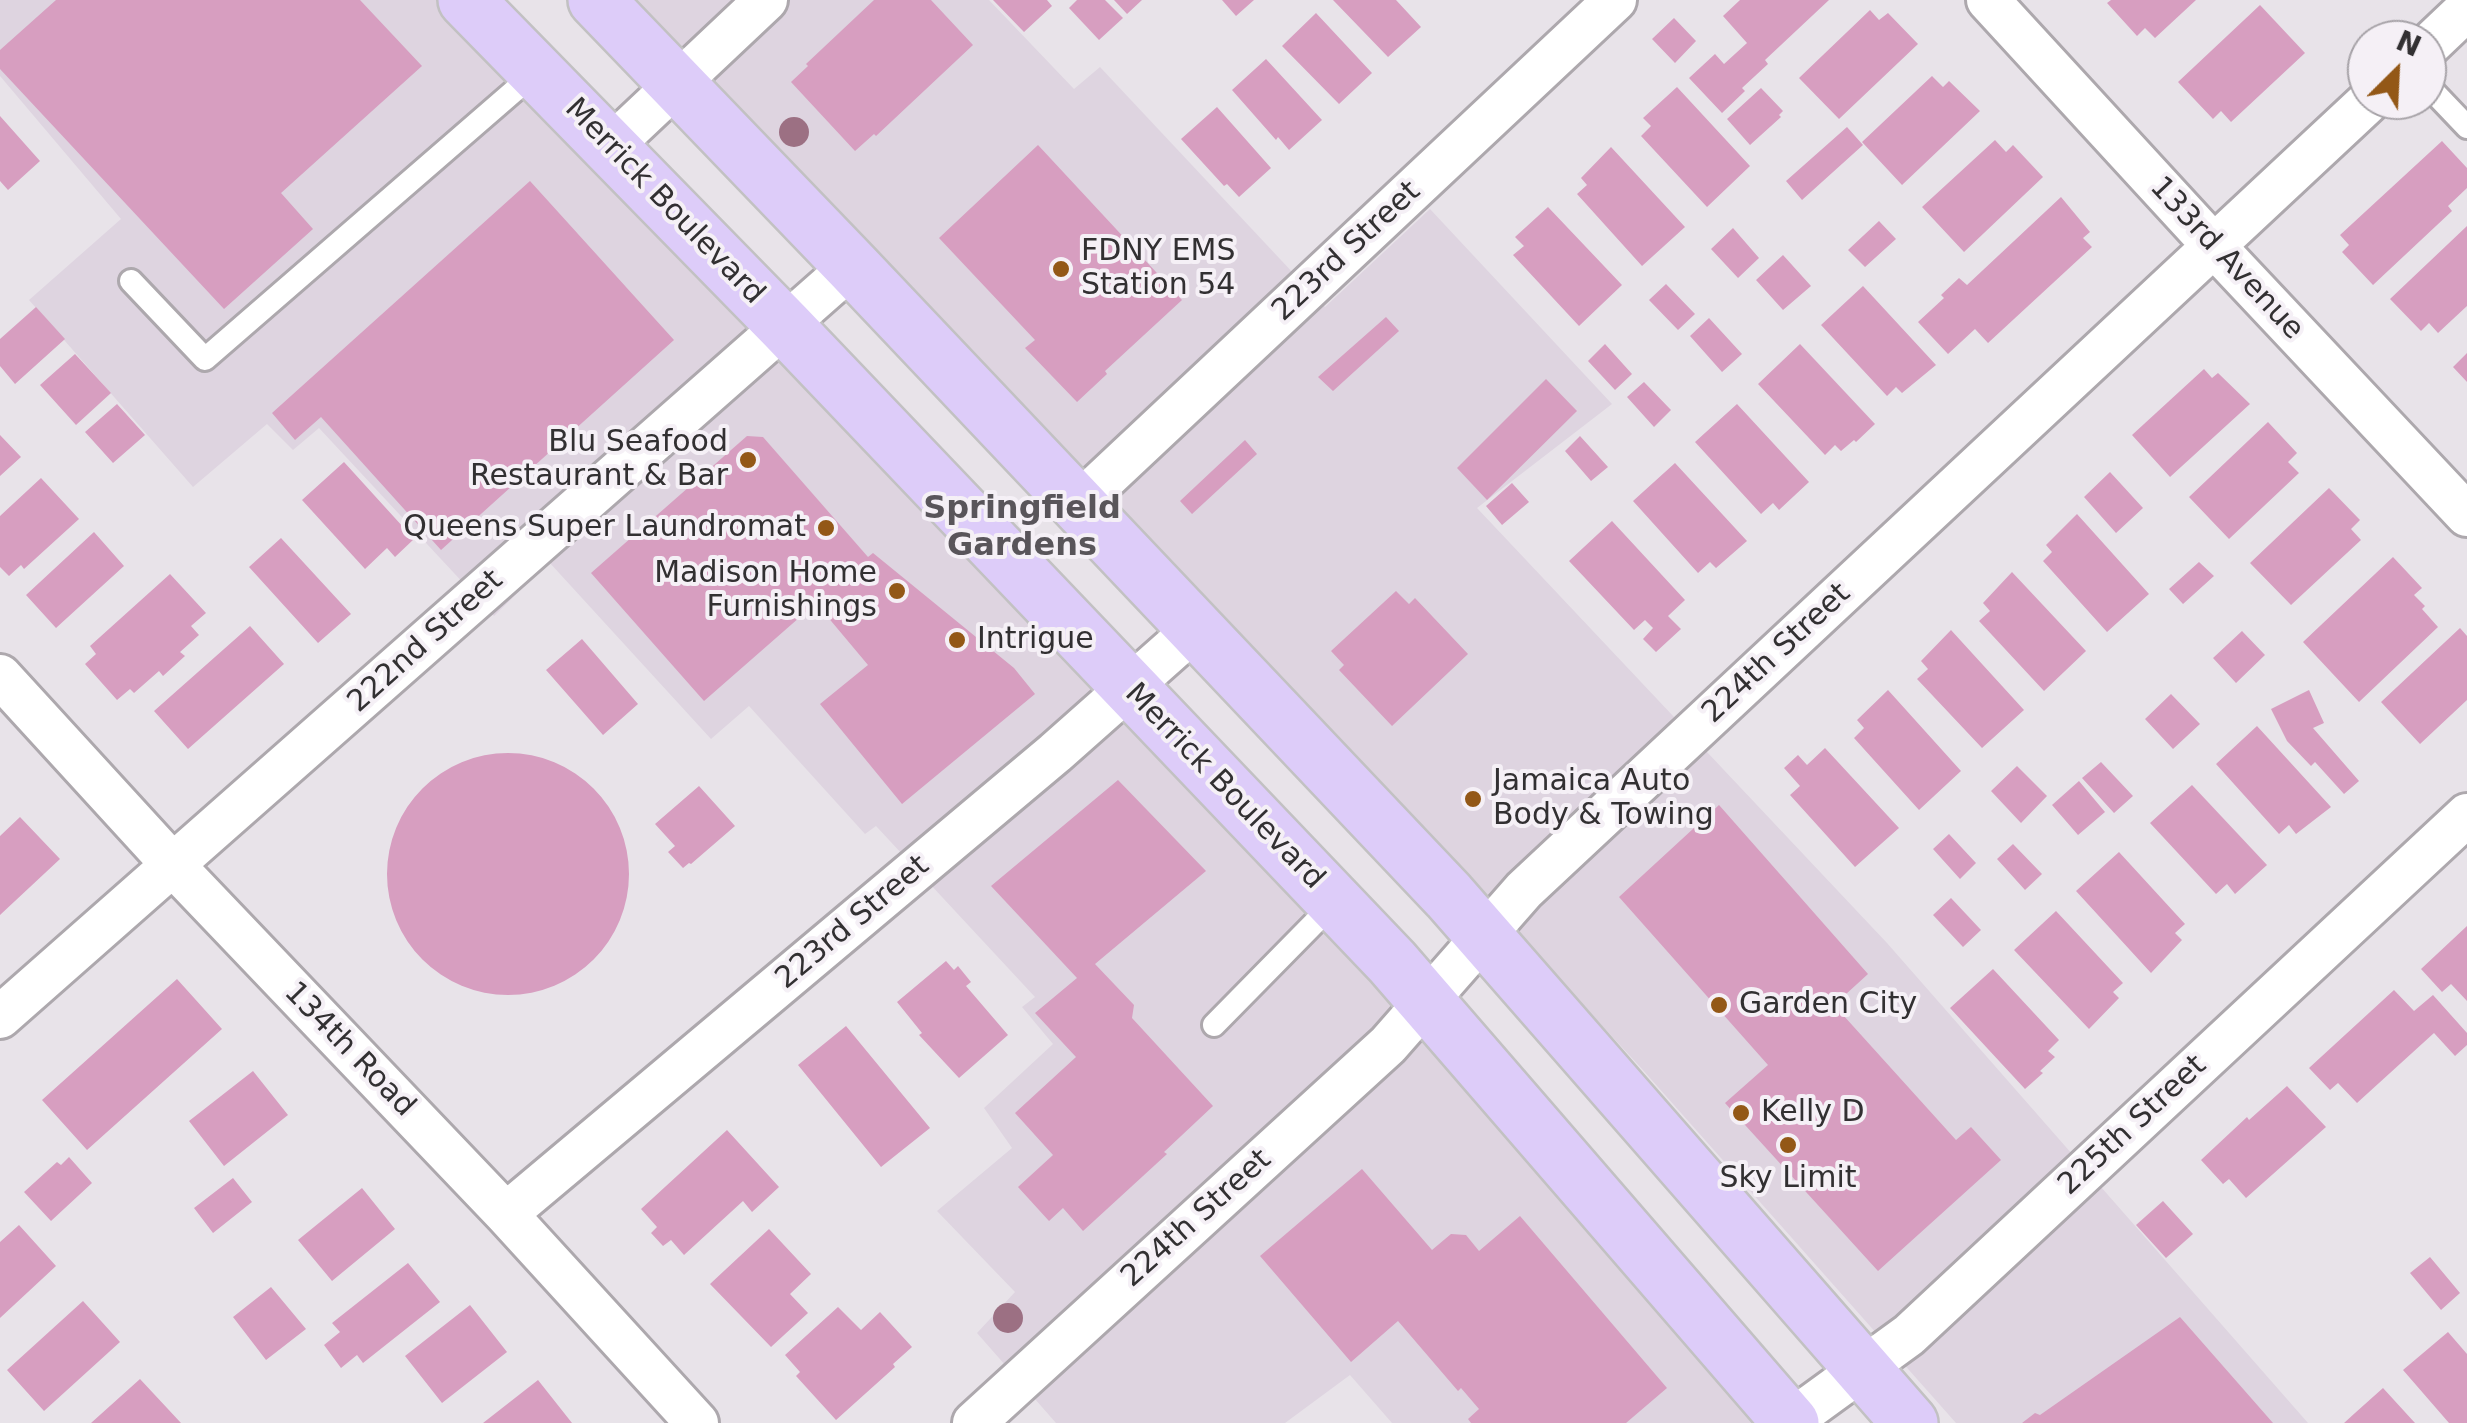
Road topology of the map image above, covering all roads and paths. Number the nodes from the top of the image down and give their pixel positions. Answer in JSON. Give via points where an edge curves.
{"nodes":[{"id":1,"x":466,"y":0,"type":"edge"},
{"id":2,"x":596,"y":0,"type":"edge"},
{"id":3,"x":766,"y":0,"type":"edge"},
{"id":4,"x":1616,"y":0,"type":"edge"},
{"id":5,"x":1988,"y":0,"type":"edge"},
{"id":6,"x":2467,"y":9,"type":"edge"},
{"id":7,"x":2447,"y":28,"type":"edge"},
{"id":8,"x":536,"y":72,"type":"junction"},
{"id":9,"x":678,"y":84,"type":"junction"},
{"id":10,"x":2447,"y":107,"type":"edge"},
{"id":11,"x":2349,"y":120,"type":"edge"},
{"id":12,"x":2467,"y":128,"type":"edge"},
{"id":13,"x":610,"y":147,"type":"junction"},
{"id":14,"x":2214,"y":246,"type":"junction"},
{"id":15,"x":852,"y":266,"type":"junction"},
{"id":16,"x":132,"y":280,"type":"dead end"},
{"id":17,"x":785,"y":326,"type":"junction"},
{"id":18,"x":1078,"y":504,"type":"junction"},
{"id":19,"x":2467,"y":516,"type":"edge"},
{"id":20,"x":1196,"y":628,"type":"junction"},
{"id":21,"x":0,"y":676,"type":"edge"},
{"id":22,"x":1130,"y":687,"type":"junction"},
{"id":23,"x":2467,"y":815,"type":"edge"},
{"id":24,"x":173,"y":866,"type":"junction"},
{"id":25,"x":1335,"y":902,"type":"junction"},
{"id":26,"x":1484,"y":935,"type":"junction"},
{"id":27,"x":1426,"y":1002,"type":"junction"},
{"id":28,"x":0,"y":1017,"type":"edge"},
{"id":29,"x":1214,"y":1025,"type":"dead end"},
{"id":30,"x":506,"y":1214,"type":"junction"},
{"id":31,"x":1862,"y":1368,"type":"junction"},
{"id":32,"x":1790,"y":1422,"type":"edge"},
{"id":33,"x":697,"y":1423,"type":"edge"},
{"id":34,"x":974,"y":1423,"type":"edge"},
{"id":35,"x":1910,"y":1423,"type":"edge"}],
"edges":[{"from":1,"to":8,"type":"main road","name":"Merrick Boulevard"},
{"from":2,"to":9,"type":"main road"},
{"from":3,"to":9,"type":"street"},
{"from":4,"to":18,"type":"street","name":"223rd Street"},
{"from":5,"to":14,"type":"street","name":"133rd Avenue"},
{"from":6,"to":7,"type":"street"},
{"from":8,"to":13,"type":"main road","name":"Merrick Boulevard"},
{"from":8,"to":16,"type":"lane","via":[[204,359]]},
{"from":9,"to":13,"type":"street"},
{"from":9,"to":15,"type":"main road"},
{"from":10,"to":12,"type":"lane"},
{"from":11,"to":14,"type":"street","name":"224th Street"},
{"from":13,"to":17,"type":"main road","name":"Merrick Boulevard"},
{"from":14,"to":19,"type":"street","name":"133rd Avenue"},
{"from":14,"to":26,"type":"street","name":"224th Street","via":[[1534,880]]},
{"from":15,"to":17,"type":"street","name":"222nd Street"},
{"from":15,"to":18,"type":"main road"},
{"from":17,"to":22,"type":"main road","name":"Merrick Boulevard"},
{"from":17,"to":24,"type":"street","name":"222nd Street"},
{"from":18,"to":20,"type":"main road"},
{"from":20,"to":22,"type":"street","name":"223rd Street"},
{"from":20,"to":26,"type":"main road"},
{"from":21,"to":24,"type":"street","name":"134th Road"},
{"from":22,"to":25,"type":"main road","name":"Merrick Boulevard"},
{"from":22,"to":30,"type":"street","name":"223rd Street"},
{"from":23,"to":31,"type":"street","name":"225th Street","via":[[1909,1335]]},
{"from":24,"to":28,"type":"street","name":"222nd Street"},
{"from":24,"to":30,"type":"street","name":"134th Road"},
{"from":25,"to":27,"type":"main road","name":"Merrick Boulevard"},
{"from":25,"to":29,"type":"lane"},
{"from":26,"to":27,"type":"street","name":"224th Street"},
{"from":26,"to":31,"type":"main road"},
{"from":27,"to":32,"type":"main road","name":"Merrick Boulevard"},
{"from":27,"to":34,"type":"street","name":"224th Street"},
{"from":30,"to":33,"type":"street","name":"134th Road"},
{"from":31,"to":32,"type":"street","name":"225th Street"},
{"from":31,"to":35,"type":"main road"}]}
